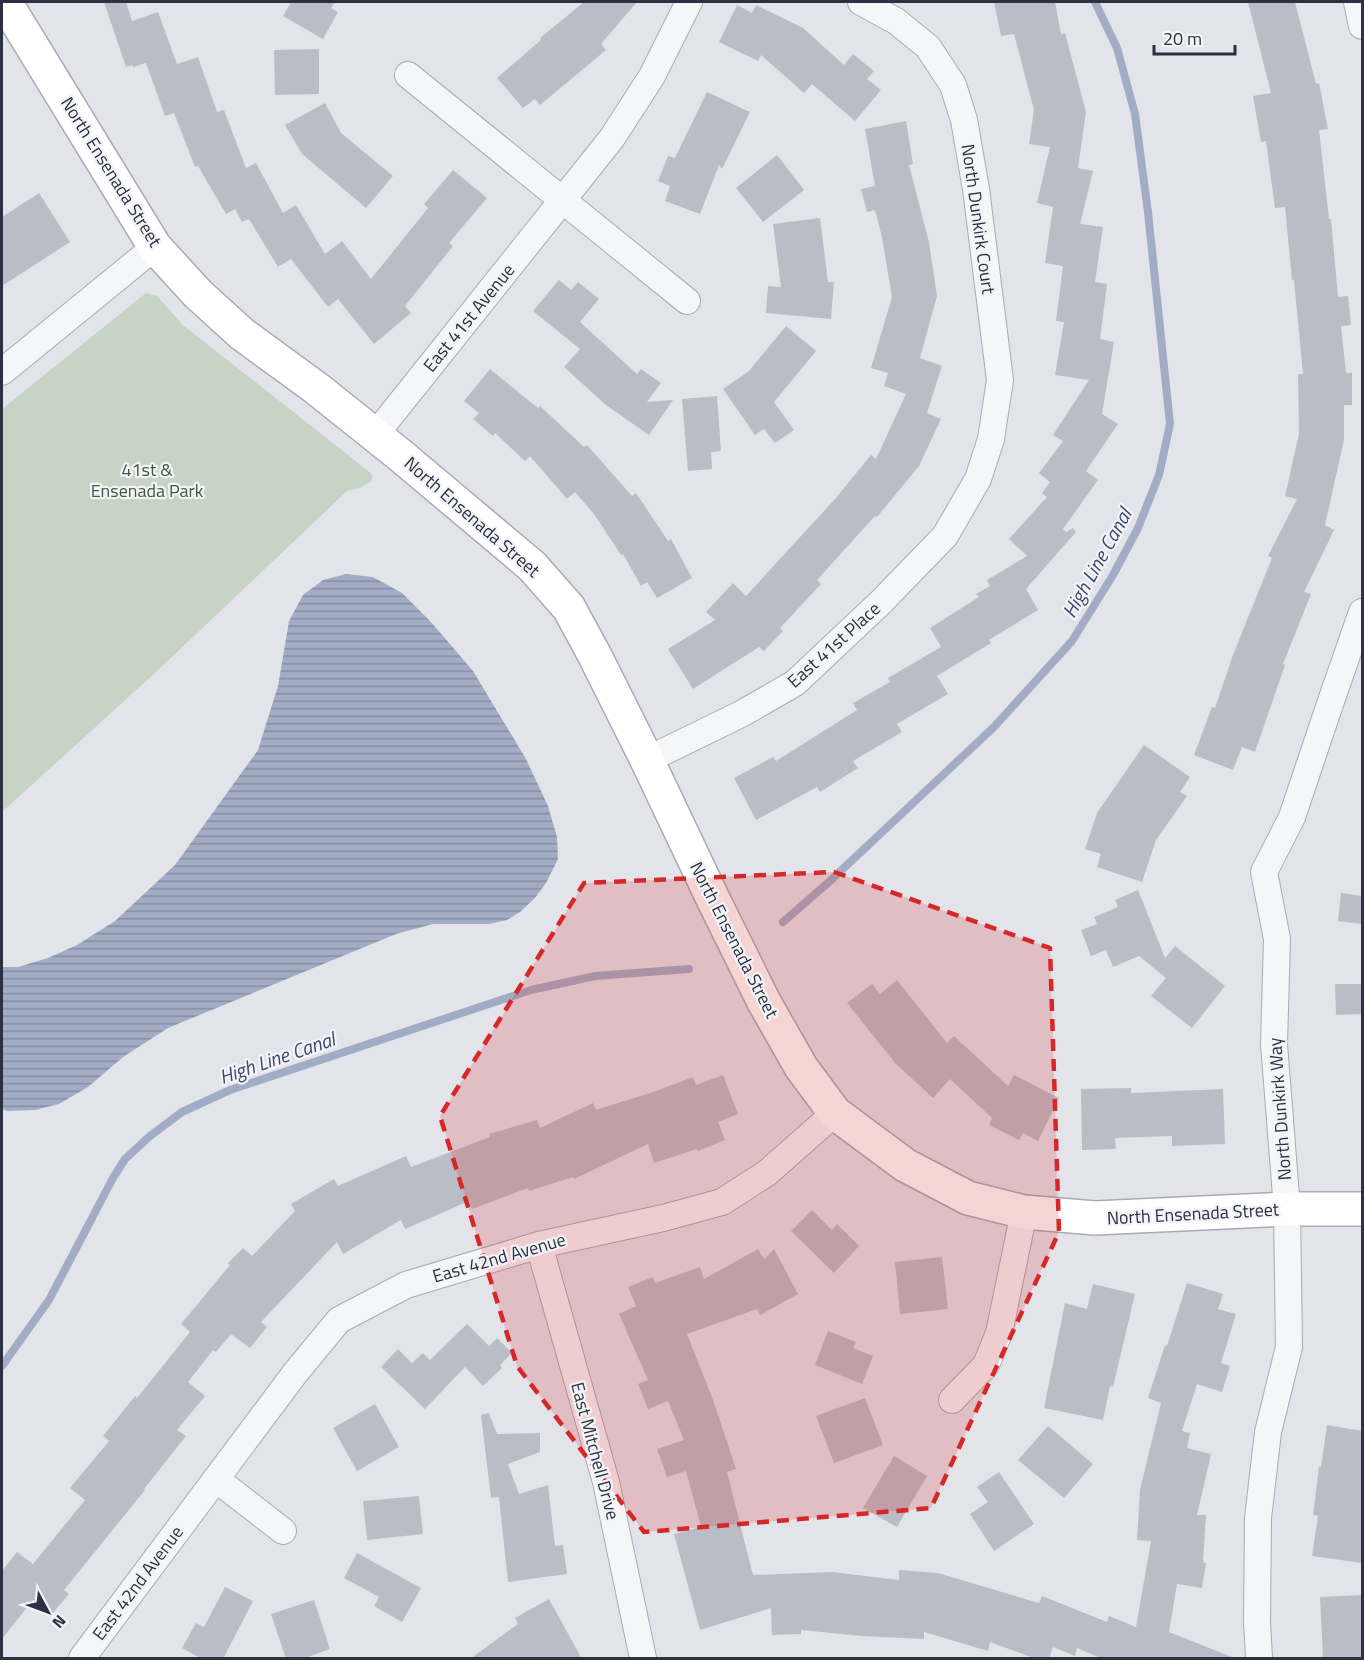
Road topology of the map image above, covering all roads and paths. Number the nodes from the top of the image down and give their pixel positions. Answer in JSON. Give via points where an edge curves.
{"nodes":[{"id":1,"x":5,"y":2,"type":"edge"},
{"id":2,"x":689,"y":2,"type":"edge"},
{"id":3,"x":861,"y":2,"type":"edge"},
{"id":4,"x":1357,"y":2,"type":"edge"},
{"id":5,"x":1362,"y":26,"type":"edge"},
{"id":6,"x":408,"y":75,"type":"dead end"},
{"id":7,"x":563,"y":201,"type":"junction"},
{"id":8,"x":155,"y":247,"type":"junction"},
{"id":9,"x":687,"y":301,"type":"dead end"},
{"id":10,"x":2,"y":372,"type":"edge"},
{"id":11,"x":375,"y":435,"type":"junction"},
{"id":12,"x":978,"y":479,"type":"joint"},
{"id":13,"x":1362,"y":612,"type":"edge"},
{"id":14,"x":647,"y":760,"type":"junction"},
{"id":15,"x":835,"y":1113,"type":"junction"},
{"id":16,"x":1287,"y":1209,"type":"junction"},
{"id":17,"x":1362,"y":1209,"type":"edge"},
{"id":18,"x":1024,"y":1212,"type":"junction"},
{"id":19,"x":539,"y":1245,"type":"junction"},
{"id":20,"x":952,"y":1400,"type":"dead end"},
{"id":21,"x":216,"y":1479,"type":"junction"},
{"id":22,"x":283,"y":1531,"type":"dead end"},
{"id":23,"x":82,"y":1659,"type":"edge"},
{"id":24,"x":643,"y":1659,"type":"edge"},
{"id":25,"x":1259,"y":1659,"type":"edge"}],
"edges":[{"from":1,"to":8,"type":"street","name":"North Ensenada Street"},
{"from":2,"to":7,"type":"street","name":"East 41st Avenue","via":[[652,76],[612,138]]},
{"from":3,"to":12,"type":"street","name":"North Dunkirk Court","via":[[896,21],[928,47],[953,85],[964,120],[1000,380],[991,439]]},
{"from":4,"to":5,"type":"street"},
{"from":6,"to":7,"type":"street"},
{"from":7,"to":9,"type":"street"},
{"from":7,"to":11,"type":"street","name":"East 41st Avenue"},
{"from":8,"to":10,"type":"street"},
{"from":8,"to":11,"type":"street","name":"North Ensenada Street","via":[[242,334]]},
{"from":11,"to":14,"type":"street","name":"North Ensenada Street","via":[[532,566],[569,608]]},
{"from":12,"to":14,"type":"street","name":"East 41st Place","via":[[945,536],[795,683]]},
{"from":13,"to":16,"type":"street","name":"North Dunkirk Way","via":[[1292,817],[1264,872],[1277,939],[1274,1044]]},
{"from":14,"to":15,"type":"street","name":"North Ensenada Street","via":[[758,989],[801,1067]]},
{"from":15,"to":18,"type":"street","name":"North Ensenada Street","via":[[905,1166],[968,1198]]},
{"from":15,"to":19,"type":"street","name":"East 42nd Avenue","via":[[767,1173],[722,1202]]},
{"from":16,"to":17,"type":"street","name":"North Ensenada Street"},
{"from":16,"to":18,"type":"street","name":"North Ensenada Street","via":[[1095,1218]]},
{"from":16,"to":25,"type":"street","name":"North Dunkirk Way","via":[[1289,1347],[1268,1432],[1258,1518]]},
{"from":18,"to":20,"type":"street","via":[[999,1333],[986,1365]]},
{"from":19,"to":21,"type":"street","name":"East 42nd Avenue","via":[[406,1285],[339,1320]]},
{"from":19,"to":24,"type":"street","name":"East Mitchell Drive","via":[[606,1482]]},
{"from":21,"to":22,"type":"street"},
{"from":21,"to":23,"type":"street","name":"East 42nd Avenue"}]}
